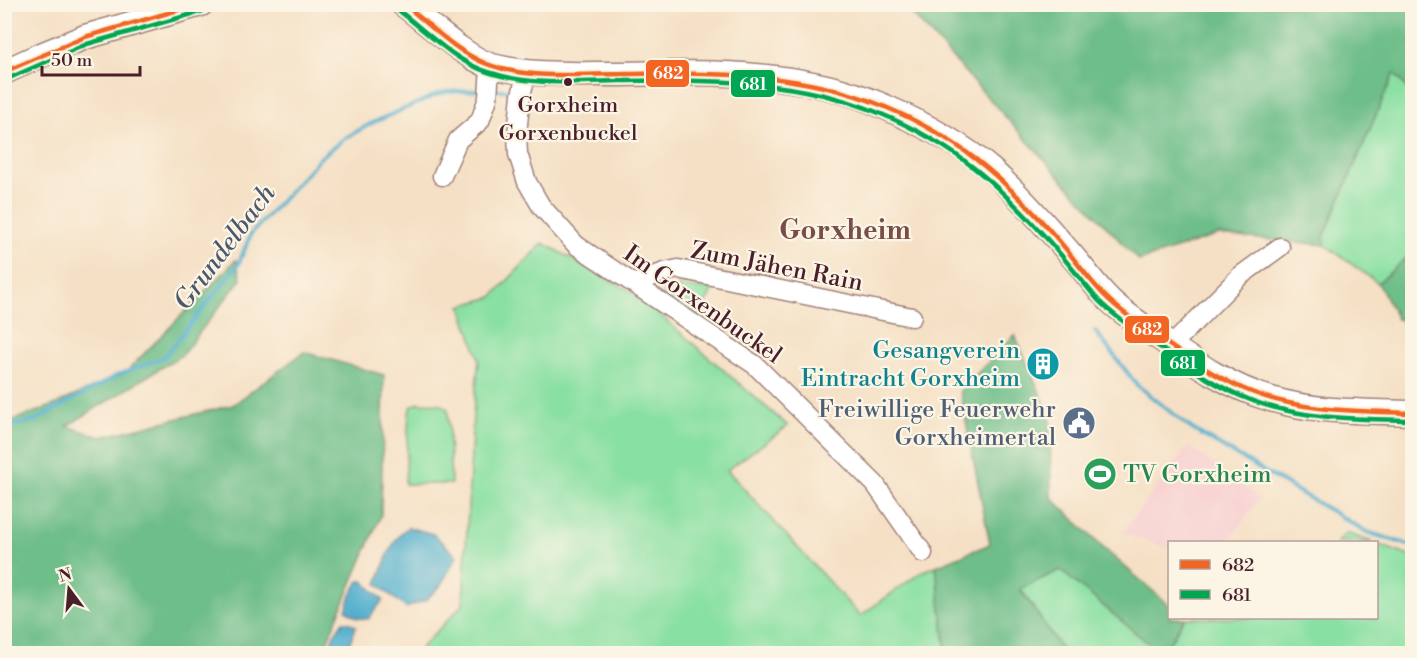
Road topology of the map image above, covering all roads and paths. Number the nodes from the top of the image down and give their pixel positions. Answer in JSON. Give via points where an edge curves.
{"nodes":[{"id":1,"x":201,"y":4,"type":"edge"},
{"id":2,"x":404,"y":4,"type":"edge"},
{"id":3,"x":4,"y":72,"type":"edge"},
{"id":4,"x":527,"y":72,"type":"junction"},
{"id":5,"x":489,"y":82,"type":"junction"},
{"id":6,"x":442,"y":176,"type":"dead end"},
{"id":7,"x":1281,"y":247,"type":"dead end"},
{"id":8,"x":634,"y":284,"type":"junction"},
{"id":9,"x":912,"y":318,"type":"dead end"},
{"id":10,"x":1171,"y":346,"type":"junction"},
{"id":11,"x":1413,"y":413,"type":"edge"},
{"id":12,"x":923,"y":553,"type":"dead end"}],
"edges":[{"from":1,"to":3,"type":"main road","via":[[85,37]]},
{"from":2,"to":5,"type":"main road","via":[[456,46]]},
{"from":4,"to":5,"type":"main road"},
{"from":4,"to":8,"type":"street","name":"Im Gorxenbuckel","via":[[517,144],[530,188],[576,245]]},
{"from":4,"to":10,"type":"main road","via":[[723,73],[832,88],[879,104],[926,125],[988,168],[1032,209],[1113,304]]},
{"from":5,"to":6,"type":"street","via":[[480,121],[458,140]]},
{"from":7,"to":10,"type":"street","via":[[1240,276]]},
{"from":8,"to":9,"type":"street","name":"Zum Jähen Rain","via":[[678,269]]},
{"from":8,"to":12,"type":"street","name":"Im Gorxenbuckel","via":[[755,365],[875,484]]},
{"from":10,"to":11,"type":"main road","via":[[1226,382],[1269,399],[1318,409]]}]}
